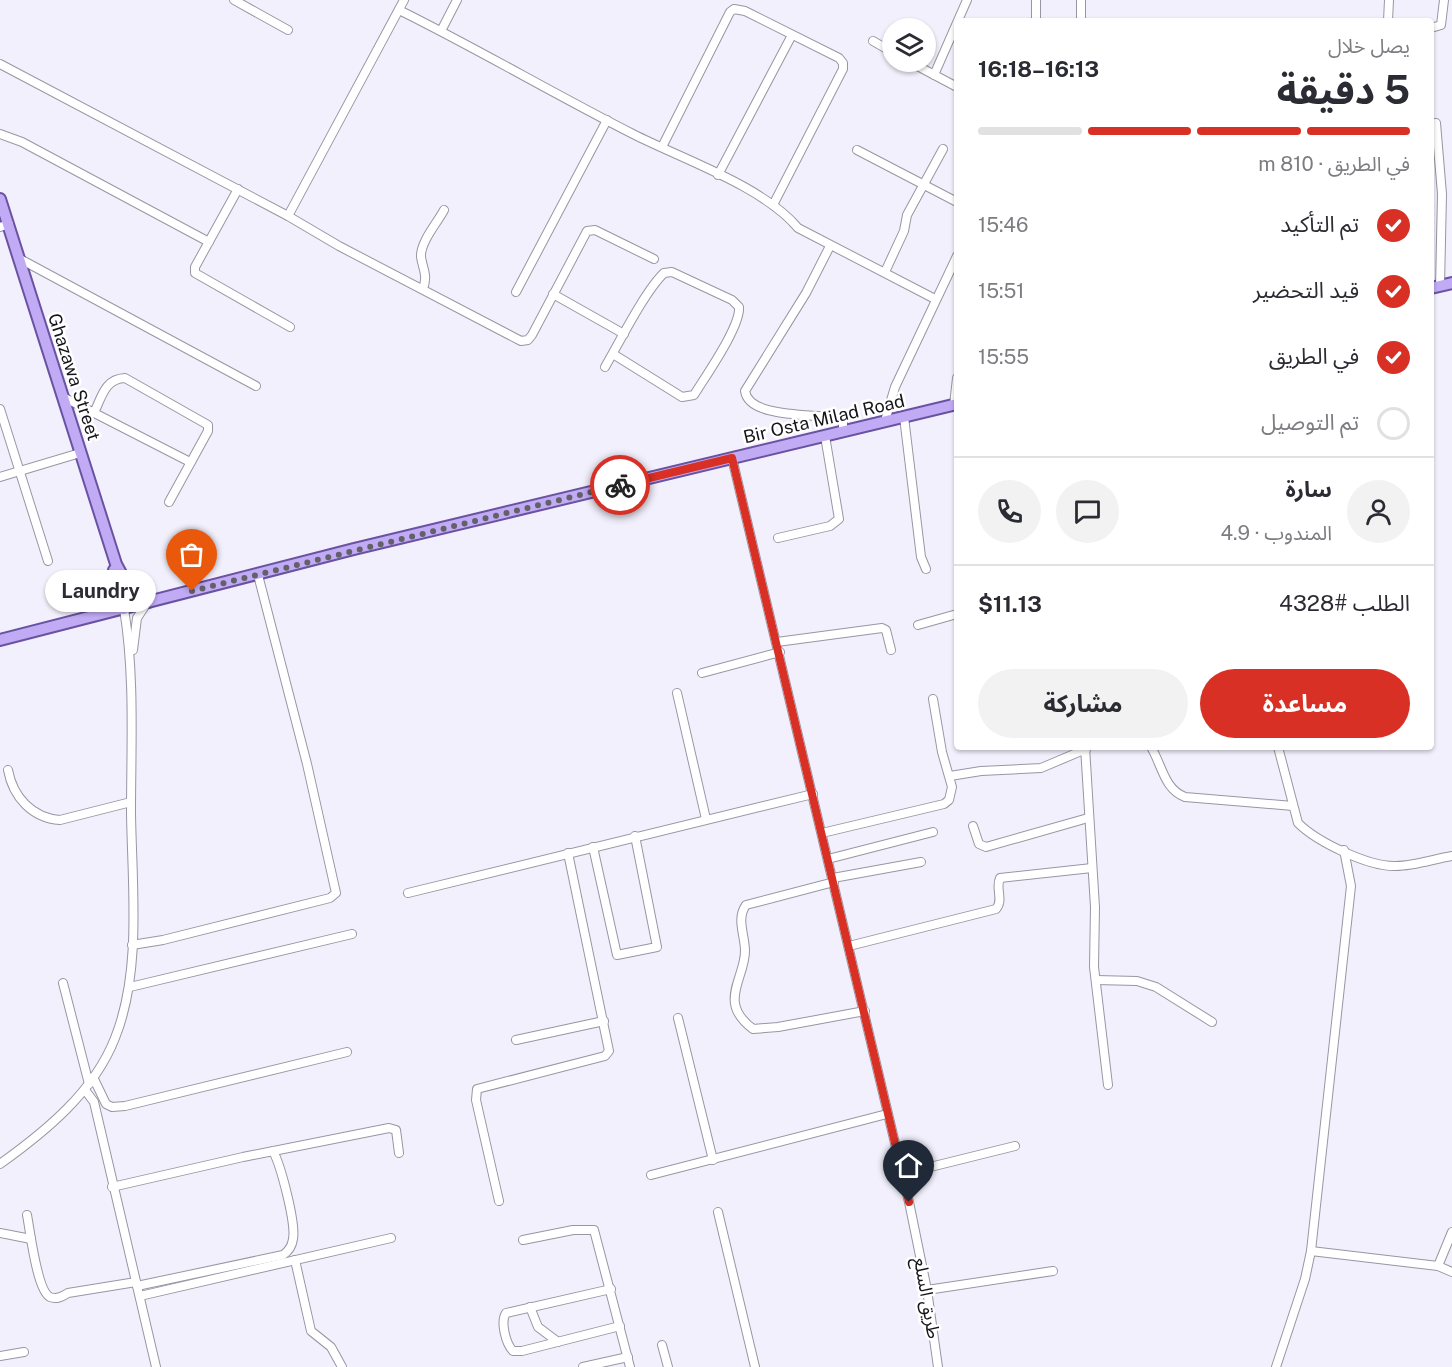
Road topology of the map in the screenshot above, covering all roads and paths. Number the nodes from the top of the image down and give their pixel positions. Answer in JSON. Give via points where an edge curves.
{"nodes":[{"id":1,"x":234,"y":0,"type":"edge"},
{"id":2,"x":404,"y":0,"type":"edge"},
{"id":3,"x":457,"y":0,"type":"edge"},
{"id":4,"x":967,"y":0,"type":"edge"},
{"id":5,"x":1036,"y":0,"type":"edge"},
{"id":6,"x":1081,"y":0,"type":"edge"},
{"id":7,"x":1389,"y":0,"type":"edge"},
{"id":8,"x":1444,"y":0,"type":"edge"},
{"id":9,"x":399,"y":10,"type":"junction"},
{"id":10,"x":958,"y":18,"type":"edge"},
{"id":11,"x":1036,"y":18,"type":"edge"},
{"id":12,"x":1081,"y":18,"type":"edge"},
{"id":13,"x":1388,"y":18,"type":"edge"},
{"id":14,"x":954,"y":26,"type":"edge"},
{"id":15,"x":1434,"y":27,"type":"edge"},
{"id":16,"x":288,"y":30,"type":"dead end"},
{"id":17,"x":441,"y":31,"type":"junction"},
{"id":18,"x":792,"y":35,"type":"junction"},
{"id":19,"x":873,"y":41,"type":"dead end"},
{"id":20,"x":882,"y":46,"type":"edge"},
{"id":21,"x":0,"y":64,"type":"edge"},
{"id":22,"x":928,"y":72,"type":"edge"},
{"id":23,"x":934,"y":75,"type":"junction"},
{"id":24,"x":954,"y":85,"type":"edge"},
{"id":25,"x":607,"y":120,"type":"junction"},
{"id":26,"x":1436,"y":123,"type":"dead end"},
{"id":27,"x":0,"y":134,"type":"edge"},
{"id":28,"x":662,"y":147,"type":"junction"},
{"id":29,"x":943,"y":149,"type":"dead end"},
{"id":30,"x":857,"y":150,"type":"dead end"},
{"id":31,"x":718,"y":175,"type":"junction"},
{"id":32,"x":923,"y":185,"type":"junction"},
{"id":33,"x":238,"y":189,"type":"junction"},
{"id":34,"x":0,"y":199,"type":"edge"},
{"id":35,"x":954,"y":200,"type":"edge"},
{"id":36,"x":772,"y":205,"type":"junction"},
{"id":37,"x":444,"y":210,"type":"dead end"},
{"id":38,"x":288,"y":216,"type":"junction"},
{"id":39,"x":4,"y":226,"type":"edge"},
{"id":40,"x":209,"y":242,"type":"junction"},
{"id":41,"x":830,"y":246,"type":"junction"},
{"id":42,"x":20,"y":259,"type":"junction"},
{"id":43,"x":654,"y":260,"type":"dead end"},
{"id":44,"x":954,"y":262,"type":"edge"},
{"id":45,"x":885,"y":272,"type":"junction"},
{"id":46,"x":1452,"y":283,"type":"edge"},
{"id":47,"x":1436,"y":287,"type":"edge"},
{"id":48,"x":423,"y":289,"type":"junction"},
{"id":49,"x":516,"y":292,"type":"dead end"},
{"id":50,"x":553,"y":294,"type":"junction"},
{"id":51,"x":935,"y":298,"type":"junction"},
{"id":52,"x":290,"y":327,"type":"dead end"},
{"id":53,"x":624,"y":334,"type":"junction"},
{"id":54,"x":613,"y":354,"type":"junction"},
{"id":55,"x":605,"y":367,"type":"dead end"},
{"id":56,"x":256,"y":386,"type":"dead end"},
{"id":57,"x":63,"y":397,"type":"junction"},
{"id":58,"x":954,"y":404,"type":"edge"},
{"id":59,"x":0,"y":409,"type":"edge"},
{"id":60,"x":94,"y":413,"type":"junction"},
{"id":61,"x":904,"y":417,"type":"junction"},
{"id":62,"x":885,"y":421,"type":"junction"},
{"id":63,"x":843,"y":431,"type":"junction"},
{"id":64,"x":825,"y":436,"type":"junction"},
{"id":65,"x":80,"y":453,"type":"junction"},
{"id":66,"x":732,"y":458,"type":"junction"},
{"id":67,"x":190,"y":462,"type":"junction"},
{"id":68,"x":21,"y":471,"type":"junction"},
{"id":69,"x":0,"y":477,"type":"edge"},
{"id":70,"x":169,"y":502,"type":"dead end"},
{"id":71,"x":778,"y":538,"type":"dead end"},
{"id":72,"x":48,"y":561,"type":"dead end"},
{"id":73,"x":116,"y":564,"type":"junction"},
{"id":74,"x":926,"y":569,"type":"dead end"},
{"id":75,"x":258,"y":575,"type":"junction"},
{"id":76,"x":148,"y":602,"type":"junction"},
{"id":77,"x":124,"y":609,"type":"junction"},
{"id":78,"x":954,"y":615,"type":"edge"},
{"id":79,"x":918,"y":625,"type":"dead end"},
{"id":80,"x":0,"y":640,"type":"edge"},
{"id":81,"x":777,"y":642,"type":"junction"},
{"id":82,"x":891,"y":650,"type":"dead end"},
{"id":83,"x":780,"y":652,"type":"junction"},
{"id":84,"x":132,"y":664,"type":"junction"},
{"id":85,"x":702,"y":673,"type":"dead end"},
{"id":86,"x":676,"y":693,"type":"dead end"},
{"id":87,"x":933,"y":699,"type":"dead end"},
{"id":88,"x":1081,"y":750,"type":"edge"},
{"id":89,"x":1085,"y":750,"type":"edge"},
{"id":90,"x":1152,"y":750,"type":"edge"},
{"id":91,"x":1279,"y":750,"type":"edge"},
{"id":92,"x":8,"y":770,"type":"dead end"},
{"id":93,"x":950,"y":776,"type":"junction"},
{"id":94,"x":813,"y":794,"type":"junction"},
{"id":95,"x":131,"y":802,"type":"junction"},
{"id":96,"x":1293,"y":806,"type":"junction"},
{"id":97,"x":1088,"y":818,"type":"junction"},
{"id":98,"x":706,"y":819,"type":"junction"},
{"id":99,"x":973,"y":826,"type":"dead end"},
{"id":100,"x":822,"y":832,"type":"junction"},
{"id":101,"x":933,"y":832,"type":"dead end"},
{"id":102,"x":635,"y":836,"type":"junction"},
{"id":103,"x":592,"y":847,"type":"junction"},
{"id":104,"x":1344,"y":850,"type":"junction"},
{"id":105,"x":568,"y":853,"type":"junction"},
{"id":106,"x":1452,"y":856,"type":"edge"},
{"id":107,"x":828,"y":858,"type":"junction"},
{"id":108,"x":921,"y":862,"type":"dead end"},
{"id":109,"x":1092,"y":868,"type":"junction"},
{"id":110,"x":833,"y":880,"type":"junction"},
{"id":111,"x":408,"y":893,"type":"dead end"},
{"id":112,"x":352,"y":934,"type":"dead end"},
{"id":113,"x":132,"y":945,"type":"junction"},
{"id":114,"x":849,"y":946,"type":"junction"},
{"id":115,"x":1096,"y":980,"type":"junction"},
{"id":116,"x":63,"y":983,"type":"dead end"},
{"id":117,"x":130,"y":987,"type":"junction"},
{"id":118,"x":865,"y":1011,"type":"junction"},
{"id":119,"x":678,"y":1018,"type":"dead end"},
{"id":120,"x":604,"y":1021,"type":"junction"},
{"id":121,"x":1212,"y":1022,"type":"dead end"},
{"id":122,"x":516,"y":1040,"type":"dead end"},
{"id":123,"x":347,"y":1052,"type":"dead end"},
{"id":124,"x":89,"y":1084,"type":"junction"},
{"id":125,"x":1108,"y":1085,"type":"dead end"},
{"id":126,"x":887,"y":1114,"type":"junction"},
{"id":127,"x":1015,"y":1146,"type":"dead end"},
{"id":128,"x":273,"y":1151,"type":"junction"},
{"id":129,"x":399,"y":1153,"type":"dead end"},
{"id":130,"x":713,"y":1160,"type":"junction"},
{"id":131,"x":0,"y":1164,"type":"edge"},
{"id":132,"x":902,"y":1174,"type":"junction"},
{"id":133,"x":651,"y":1175,"type":"dead end"},
{"id":134,"x":112,"y":1187,"type":"junction"},
{"id":135,"x":499,"y":1201,"type":"dead end"},
{"id":136,"x":718,"y":1212,"type":"dead end"},
{"id":137,"x":27,"y":1215,"type":"dead end"},
{"id":138,"x":1452,"y":1232,"type":"edge"},
{"id":139,"x":0,"y":1233,"type":"edge"},
{"id":140,"x":391,"y":1238,"type":"dead end"},
{"id":141,"x":31,"y":1239,"type":"junction"},
{"id":142,"x":523,"y":1240,"type":"dead end"},
{"id":143,"x":1311,"y":1251,"type":"junction"},
{"id":144,"x":295,"y":1260,"type":"junction"},
{"id":145,"x":1438,"y":1266,"type":"junction"},
{"id":146,"x":1053,"y":1271,"type":"dead end"},
{"id":147,"x":1452,"y":1272,"type":"edge"},
{"id":148,"x":137,"y":1284,"type":"junction"},
{"id":149,"x":611,"y":1288,"type":"junction"},
{"id":150,"x":927,"y":1290,"type":"junction"},
{"id":151,"x":140,"y":1296,"type":"junction"},
{"id":152,"x":530,"y":1308,"type":"junction"},
{"id":153,"x":620,"y":1326,"type":"junction"},
{"id":154,"x":558,"y":1342,"type":"junction"},
{"id":155,"x":662,"y":1345,"type":"dead end"},
{"id":156,"x":24,"y":1352,"type":"dead end"},
{"id":157,"x":0,"y":1356,"type":"edge"},
{"id":158,"x":628,"y":1357,"type":"junction"},
{"id":159,"x":156,"y":1367,"type":"edge"},
{"id":160,"x":342,"y":1367,"type":"edge"},
{"id":161,"x":583,"y":1367,"type":"edge"},
{"id":162,"x":630,"y":1367,"type":"edge"},
{"id":163,"x":668,"y":1367,"type":"edge"},
{"id":164,"x":755,"y":1367,"type":"edge"},
{"id":165,"x":938,"y":1367,"type":"edge"},
{"id":166,"x":1276,"y":1367,"type":"edge"}],
"edges":[{"from":1,"to":16,"type":"street"},
{"from":2,"to":9,"type":"street"},
{"from":3,"to":17,"type":"street"},
{"from":4,"to":10,"type":"street"},
{"from":5,"to":11,"type":"street"},
{"from":6,"to":12,"type":"street"},
{"from":7,"to":13,"type":"street"},
{"from":8,"to":15,"type":"street","via":[[1441,25]]},
{"from":9,"to":17,"type":"street"},
{"from":9,"to":38,"type":"street"},
{"from":14,"to":23,"type":"street"},
{"from":17,"to":25,"type":"street"},
{"from":18,"to":28,"type":"street","via":[[739,8],[730,12]]},
{"from":18,"to":31,"type":"street"},
{"from":18,"to":36,"type":"street","via":[[843,63]]},
{"from":19,"to":20,"type":"street"},
{"from":21,"to":33,"type":"street"},
{"from":22,"to":23,"type":"street"},
{"from":23,"to":24,"type":"street"},
{"from":25,"to":28,"type":"street"},
{"from":25,"to":49,"type":"street"},
{"from":26,"to":47,"type":"street","via":[[1442,194]]},
{"from":27,"to":40,"type":"street"},
{"from":28,"to":31,"type":"street"},
{"from":29,"to":32,"type":"street"},
{"from":30,"to":32,"type":"street"},
{"from":31,"to":36,"type":"street"},
{"from":32,"to":35,"type":"street"},
{"from":32,"to":45,"type":"street"},
{"from":33,"to":38,"type":"street"},
{"from":33,"to":40,"type":"street"},
{"from":34,"to":39,"type":"main road","name":"Ghazawa Street"},
{"from":36,"to":41,"type":"street","via":[[798,228]]},
{"from":37,"to":48,"type":"street","via":[[423,247],[421,258],[427,274]]},
{"from":38,"to":48,"type":"street"},
{"from":39,"to":42,"type":"main road","name":"Ghazawa Street"},
{"from":40,"to":52,"type":"street","via":[[195,273]]},
{"from":41,"to":45,"type":"street"},
{"from":41,"to":63,"type":"street","via":[[806,293],[744,392],[749,400],[770,410],[792,416],[839,419]]},
{"from":42,"to":56,"type":"street"},
{"from":42,"to":57,"type":"main road","name":"Ghazawa Street"},
{"from":43,"to":50,"type":"street","via":[[591,229]]},
{"from":44,"to":51,"type":"street"},
{"from":45,"to":51,"type":"street"},
{"from":46,"to":47,"type":"main road"},
{"from":48,"to":50,"type":"street","via":[[521,341],[532,335]]},
{"from":50,"to":53,"type":"street"},
{"from":51,"to":62,"type":"street","via":[[895,387]]},
{"from":53,"to":54,"type":"street"},
{"from":53,"to":54,"type":"street","via":[[661,276],[668,272],[732,300],[739,307],[734,326],[690,398],[682,397]]},
{"from":54,"to":55,"type":"street"},
{"from":57,"to":60,"type":"street"},
{"from":57,"to":65,"type":"main road","name":"Ghazawa Street"},
{"from":58,"to":61,"type":"main road","name":"Bir Osta Milad Road"},
{"from":59,"to":68,"type":"street"},
{"from":60,"to":67,"type":"street"},
{"from":60,"to":67,"type":"street","via":[[109,383],[125,378],[208,425]]},
{"from":61,"to":62,"type":"main road","name":"Bir Osta Milad Road"},
{"from":61,"to":74,"type":"street","via":[[921,557]]},
{"from":62,"to":63,"type":"main road","name":"Bir Osta Milad Road"},
{"from":63,"to":64,"type":"main road","name":"Bir Osta Milad Road"},
{"from":64,"to":66,"type":"main road","name":"Bir Osta Milad Road"},
{"from":64,"to":71,"type":"street","via":[[839,519],[830,526]]},
{"from":65,"to":68,"type":"street"},
{"from":65,"to":73,"type":"main road","name":"Ghazawa Street"},
{"from":66,"to":75,"type":"main road","name":"Bir Osta Milad Road"},
{"from":66,"to":81,"type":"street","name":"طريق السلع"},
{"from":67,"to":70,"type":"street"},
{"from":68,"to":69,"type":"street"},
{"from":68,"to":72,"type":"street"},
{"from":73,"to":76,"type":"main road","via":[[131,592]]},
{"from":73,"to":77,"type":"main road"},
{"from":75,"to":76,"type":"main road","name":"Bir Osta Milad Road"},
{"from":75,"to":113,"type":"street","via":[[336,893],[330,898]]},
{"from":76,"to":77,"type":"main road","name":"Bir Osta Milad Road"},
{"from":76,"to":84,"type":"street","via":[[137,618]]},
{"from":77,"to":80,"type":"main road","name":"Bir Osta Milad Road"},
{"from":77,"to":84,"type":"street"},
{"from":78,"to":79,"type":"street"},
{"from":81,"to":82,"type":"street","via":[[882,628]]},
{"from":81,"to":83,"type":"street","name":"طريق السلع"},
{"from":83,"to":85,"type":"street"},
{"from":83,"to":94,"type":"street","name":"طريق السلع"},
{"from":84,"to":95,"type":"street"},
{"from":86,"to":98,"type":"street"},
{"from":87,"to":93,"type":"street"},
{"from":88,"to":93,"type":"street","via":[[1041,768]]},
{"from":89,"to":97,"type":"street"},
{"from":90,"to":96,"type":"street","via":[[1169,786],[1177,794]]},
{"from":91,"to":96,"type":"street"},
{"from":92,"to":95,"type":"street","via":[[10,785],[21,801],[50,819],[60,820]]},
{"from":93,"to":100,"type":"street","via":[[951,794],[944,804]]},
{"from":94,"to":98,"type":"street"},
{"from":94,"to":100,"type":"street","name":"طريق السلع"},
{"from":95,"to":113,"type":"street"},
{"from":96,"to":104,"type":"street","via":[[1298,823],[1307,832]]},
{"from":97,"to":99,"type":"street","via":[[986,847],[979,844]]},
{"from":97,"to":109,"type":"street"},
{"from":98,"to":102,"type":"street"},
{"from":100,"to":107,"type":"street","name":"طريق السلع"},
{"from":101,"to":107,"type":"street"},
{"from":102,"to":103,"type":"street"},
{"from":102,"to":103,"type":"street","via":[[657,947],[617,955]]},
{"from":103,"to":105,"type":"street"},
{"from":104,"to":106,"type":"street","via":[[1365,860],[1395,866]]},
{"from":104,"to":143,"type":"street","via":[[1351,886]]},
{"from":105,"to":111,"type":"street"},
{"from":105,"to":120,"type":"street"},
{"from":107,"to":110,"type":"street","name":"طريق السلع"},
{"from":108,"to":110,"type":"street"},
{"from":109,"to":114,"type":"street","via":[[1000,878],[1000,903],[996,909]]},
{"from":109,"to":115,"type":"street"},
{"from":110,"to":114,"type":"street","name":"طريق السلع"},
{"from":110,"to":118,"type":"street","via":[[746,905],[741,922],[744,958],[735,998],[745,1021],[760,1030]]},
{"from":112,"to":117,"type":"street"},
{"from":113,"to":117,"type":"street"},
{"from":114,"to":118,"type":"street","name":"طريق السلع"},
{"from":115,"to":121,"type":"street","via":[[1137,981],[1156,987]]},
{"from":115,"to":125,"type":"street"},
{"from":116,"to":124,"type":"street"},
{"from":117,"to":124,"type":"street","via":[[115,1039]]},
{"from":118,"to":126,"type":"street","name":"طريق السلع"},
{"from":119,"to":130,"type":"street"},
{"from":120,"to":122,"type":"street"},
{"from":120,"to":135,"type":"street","via":[[609,1047],[605,1056],[477,1089],[476,1100]]},
{"from":123,"to":124,"type":"street","via":[[126,1106],[106,1104]]},
{"from":124,"to":131,"type":"street","via":[[56,1120]]},
{"from":124,"to":134,"type":"street"},
{"from":126,"to":130,"type":"street"},
{"from":126,"to":132,"type":"street","name":"طريق السلع"},
{"from":127,"to":132,"type":"street"},
{"from":128,"to":129,"type":"street","via":[[389,1128],[396,1130]]},
{"from":128,"to":134,"type":"street"},
{"from":128,"to":148,"type":"street","via":[[281,1170],[294,1236],[288,1251]]},
{"from":130,"to":133,"type":"street"},
{"from":132,"to":150,"type":"street","name":"طريق السلع"},
{"from":134,"to":148,"type":"street"},
{"from":136,"to":164,"type":"street"},
{"from":137,"to":141,"type":"street"},
{"from":138,"to":145,"type":"street"},
{"from":139,"to":141,"type":"street"},
{"from":140,"to":144,"type":"street"},
{"from":141,"to":148,"type":"street","via":[[39,1278],[50,1297]]},
{"from":142,"to":149,"type":"street","via":[[591,1228],[597,1233]]},
{"from":143,"to":145,"type":"street"},
{"from":143,"to":166,"type":"street"},
{"from":144,"to":151,"type":"street"},
{"from":144,"to":160,"type":"street","via":[[311,1331],[332,1347]]},
{"from":145,"to":147,"type":"street"},
{"from":146,"to":150,"type":"street"},
{"from":148,"to":151,"type":"street"},
{"from":149,"to":152,"type":"street"},
{"from":149,"to":153,"type":"street"},
{"from":150,"to":165,"type":"street","name":"طريق السلع"},
{"from":151,"to":159,"type":"street"},
{"from":152,"to":154,"type":"street","via":[[538,1327]]},
{"from":152,"to":154,"type":"street","via":[[504,1316],[509,1347],[513,1351]]},
{"from":153,"to":154,"type":"street"},
{"from":153,"to":158,"type":"street"},
{"from":155,"to":163,"type":"street"},
{"from":156,"to":157,"type":"street"},
{"from":158,"to":161,"type":"street"},
{"from":158,"to":162,"type":"street"}]}
